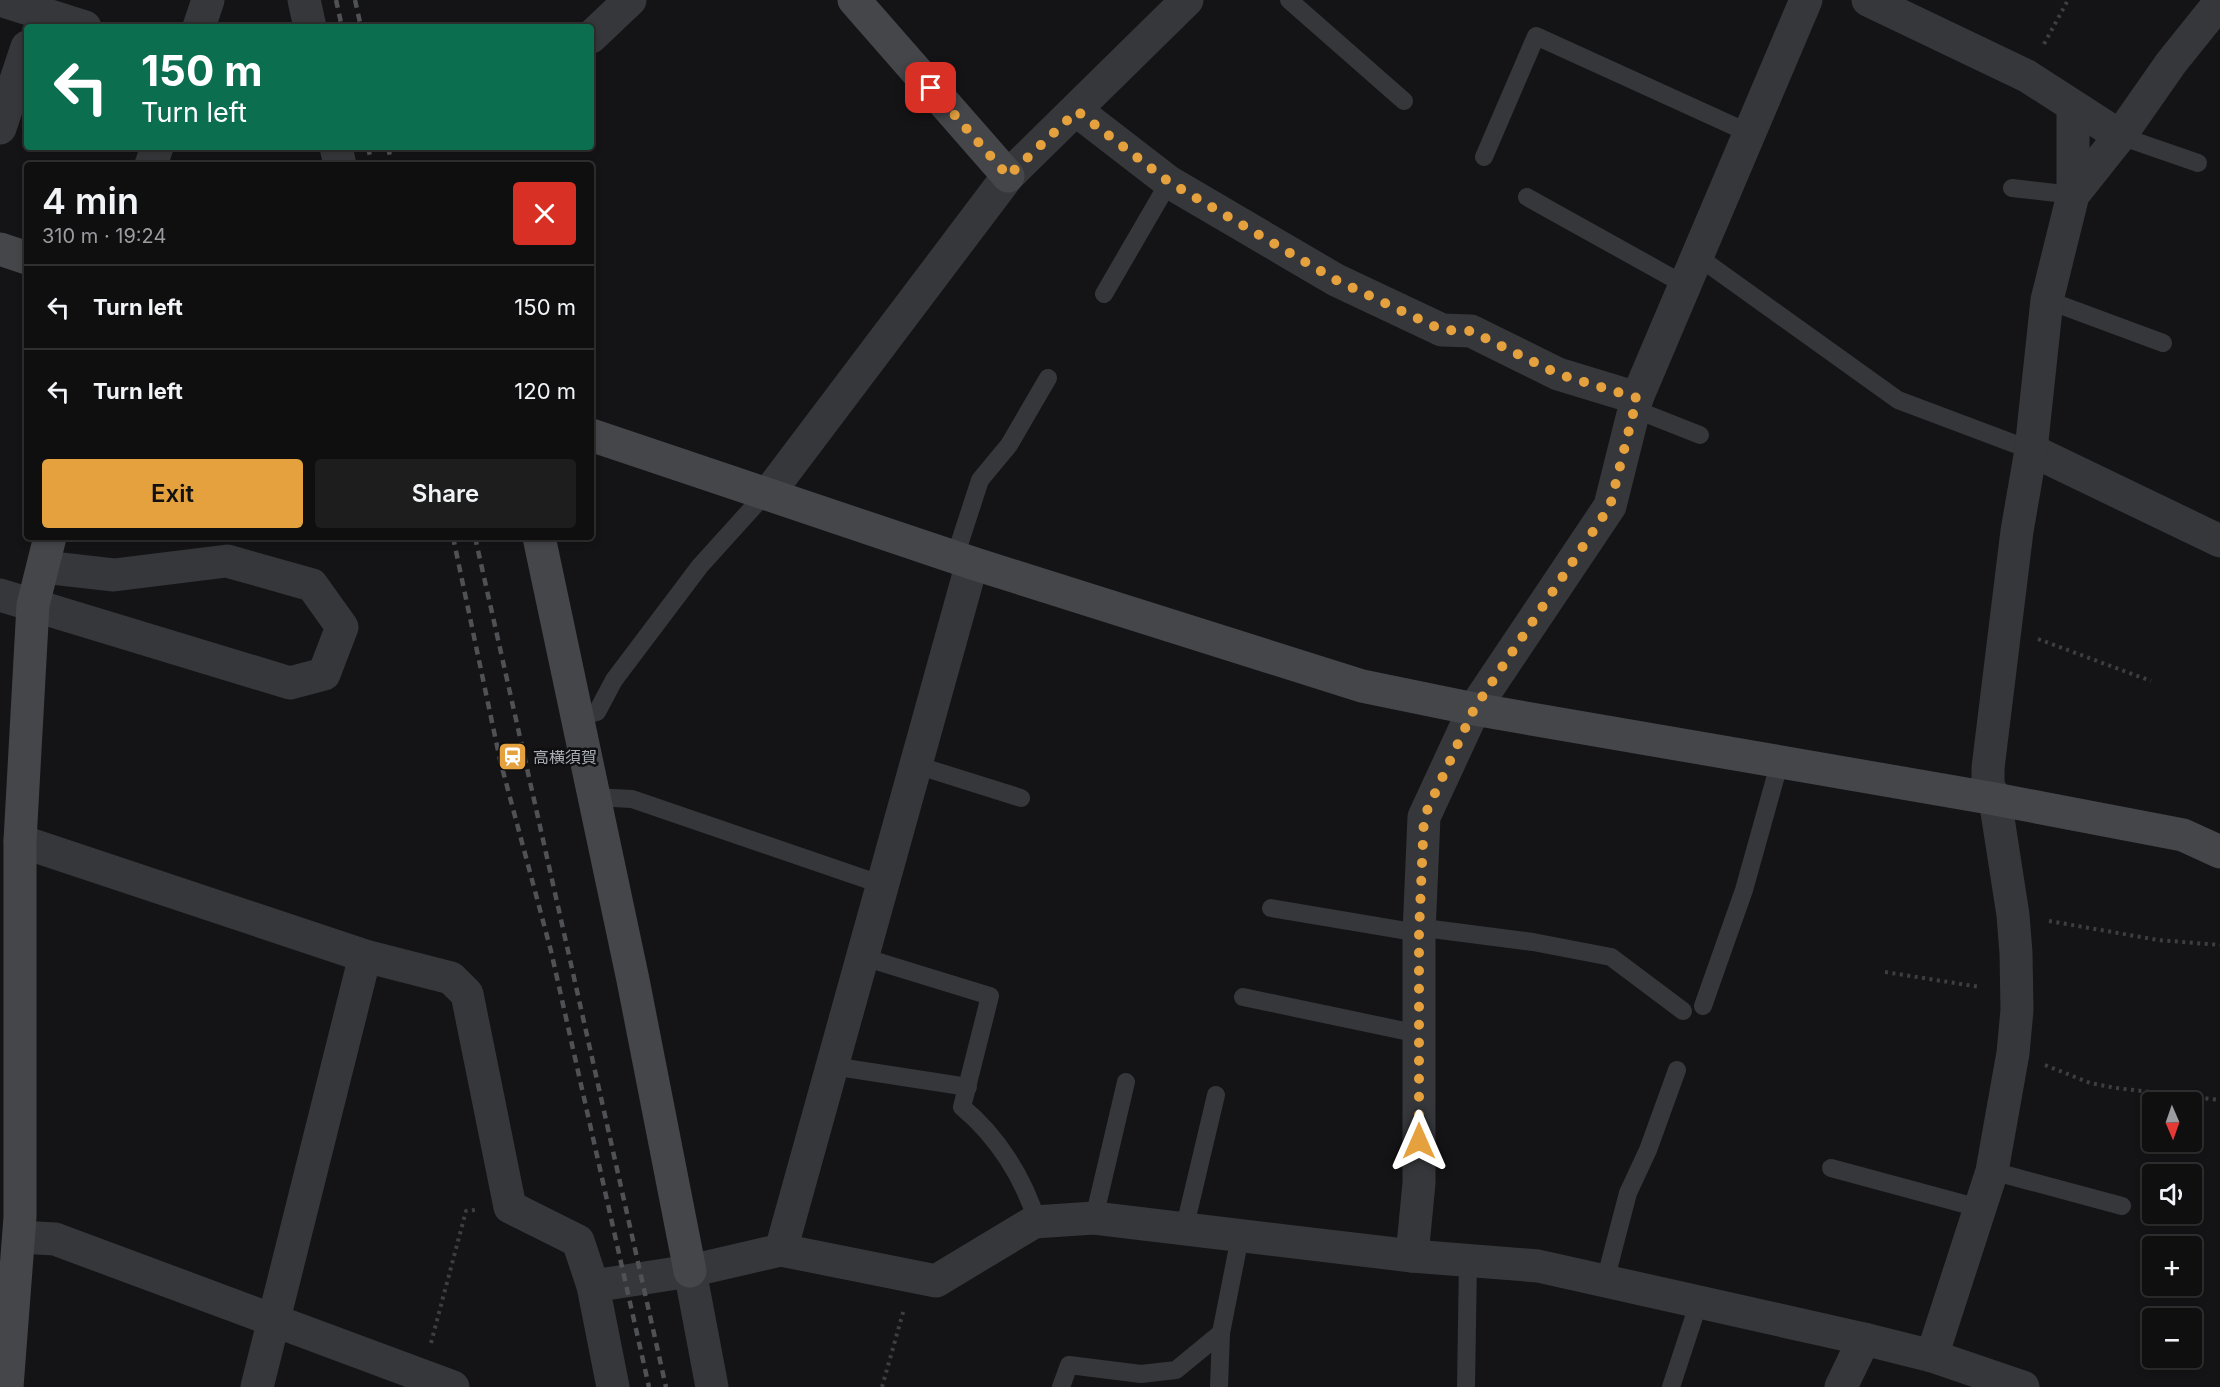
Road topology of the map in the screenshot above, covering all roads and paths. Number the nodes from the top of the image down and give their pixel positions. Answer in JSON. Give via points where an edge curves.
{"nodes":[{"id":1,"x":0,"y":0,"type":"edge"},
{"id":2,"x":208,"y":0,"type":"edge"},
{"id":3,"x":304,"y":0,"type":"edge"},
{"id":4,"x":630,"y":0,"type":"edge"},
{"id":5,"x":854,"y":0,"type":"edge"},
{"id":6,"x":1187,"y":0,"type":"edge"},
{"id":7,"x":1289,"y":0,"type":"edge"},
{"id":8,"x":1806,"y":0,"type":"edge"},
{"id":9,"x":1868,"y":0,"type":"edge"},
{"id":10,"x":2068,"y":0,"type":"edge"},
{"id":11,"x":2220,"y":2,"type":"edge"},
{"id":12,"x":36,"y":19,"type":"edge"},
{"id":13,"x":67,"y":24,"type":"edge"},
{"id":14,"x":200,"y":24,"type":"edge"},
{"id":15,"x":309,"y":24,"type":"edge"},
{"id":16,"x":594,"y":34,"type":"edge"},
{"id":17,"x":24,"y":56,"type":"edge"},
{"id":18,"x":2027,"y":76,"type":"junction"},
{"id":19,"x":1404,"y":101,"type":"dead end"},
{"id":20,"x":2073,"y":108,"type":"junction"},
{"id":21,"x":1077,"y":111,"type":"junction"},
{"id":22,"x":0,"y":128,"type":"edge"},
{"id":23,"x":1749,"y":134,"type":"junction"},
{"id":24,"x":2120,"y":136,"type":"junction"},
{"id":25,"x":1484,"y":157,"type":"dead end"},
{"id":26,"x":2198,"y":163,"type":"dead end"},
{"id":27,"x":1008,"y":176,"type":"junction"},
{"id":28,"x":1169,"y":182,"type":"junction"},
{"id":29,"x":2012,"y":188,"type":"dead end"},
{"id":30,"x":2073,"y":195,"type":"junction"},
{"id":31,"x":1527,"y":196,"type":"dead end"},
{"id":32,"x":0,"y":249,"type":"edge"},
{"id":33,"x":24,"y":257,"type":"edge"},
{"id":34,"x":1691,"y":270,"type":"junction"},
{"id":35,"x":1104,"y":294,"type":"dead end"},
{"id":36,"x":2047,"y":300,"type":"junction"},
{"id":37,"x":2163,"y":343,"type":"dead end"},
{"id":38,"x":1048,"y":378,"type":"dead end"},
{"id":39,"x":1635,"y":404,"type":"junction"},
{"id":40,"x":1700,"y":435,"type":"dead end"},
{"id":41,"x":594,"y":436,"type":"edge"},
{"id":42,"x":2031,"y":450,"type":"junction"},
{"id":43,"x":763,"y":499,"type":"junction"},
{"id":44,"x":540,"y":540,"type":"edge"},
{"id":45,"x":2220,"y":541,"type":"edge"},
{"id":46,"x":46,"y":552,"type":"edge"},
{"id":47,"x":963,"y":560,"type":"junction"},
{"id":48,"x":0,"y":595,"type":"edge"},
{"id":49,"x":33,"y":605,"type":"junction"},
{"id":50,"x":2006,"y":627,"type":"junction"},
{"id":51,"x":2151,"y":681,"type":"dead end"},
{"id":52,"x":1474,"y":709,"type":"junction"},
{"id":53,"x":577,"y":718,"type":"junction"},
{"id":54,"x":1780,"y":760,"type":"junction"},
{"id":55,"x":916,"y":765,"type":"junction"},
{"id":56,"x":594,"y":797,"type":"junction"},
{"id":57,"x":1021,"y":798,"type":"dead end"},
{"id":58,"x":1995,"y":799,"type":"junction"},
{"id":59,"x":20,"y":841,"type":"junction"},
{"id":60,"x":2220,"y":852,"type":"edge"},
{"id":61,"x":883,"y":885,"type":"junction"},
{"id":62,"x":1271,"y":908,"type":"dead end"},
{"id":63,"x":2013,"y":915,"type":"junction"},
{"id":64,"x":1419,"y":933,"type":"junction"},
{"id":65,"x":2220,"y":945,"type":"edge"},
{"id":66,"x":365,"y":956,"type":"junction"},
{"id":67,"x":862,"y":957,"type":"junction"},
{"id":68,"x":1885,"y":972,"type":"dead end"},
{"id":69,"x":2017,"y":992,"type":"junction"},
{"id":70,"x":1243,"y":997,"type":"dead end"},
{"id":71,"x":1703,"y":1006,"type":"dead end"},
{"id":72,"x":1683,"y":1011,"type":"dead end"},
{"id":73,"x":1419,"y":1034,"type":"junction"},
{"id":74,"x":10,"y":1053,"type":"edge"},
{"id":75,"x":2013,"y":1053,"type":"junction"},
{"id":76,"x":832,"y":1066,"type":"junction"},
{"id":77,"x":1677,"y":1070,"type":"dead end"},
{"id":78,"x":1126,"y":1082,"type":"dead end"},
{"id":79,"x":968,"y":1086,"type":"junction"},
{"id":80,"x":1216,"y":1095,"type":"dead end"},
{"id":81,"x":2220,"y":1100,"type":"edge"},
{"id":82,"x":1831,"y":1168,"type":"dead end"},
{"id":83,"x":1992,"y":1171,"type":"junction"},
{"id":84,"x":2122,"y":1206,"type":"dead end"},
{"id":85,"x":510,"y":1207,"type":"junction"},
{"id":86,"x":1979,"y":1208,"type":"junction"},
{"id":87,"x":1094,"y":1218,"type":"junction"},
{"id":88,"x":1037,"y":1222,"type":"junction"},
{"id":89,"x":1184,"y":1230,"type":"junction"},
{"id":90,"x":19,"y":1237,"type":"junction"},
{"id":91,"x":1240,"y":1237,"type":"junction"},
{"id":92,"x":781,"y":1250,"type":"junction"},
{"id":93,"x":1412,"y":1256,"type":"junction"},
{"id":94,"x":1468,"y":1260,"type":"junction"},
{"id":95,"x":690,"y":1270,"type":"junction"},
{"id":96,"x":913,"y":1276,"type":"junction"},
{"id":97,"x":1605,"y":1281,"type":"junction"},
{"id":98,"x":593,"y":1286,"type":"junction"},
{"id":99,"x":1699,"y":1302,"type":"junction"},
{"id":100,"x":274,"y":1322,"type":"junction"},
{"id":101,"x":1221,"y":1333,"type":"junction"},
{"id":102,"x":1864,"y":1339,"type":"junction"},
{"id":103,"x":1932,"y":1356,"type":"junction"},
{"id":104,"x":423,"y":1376,"type":"junction"},
{"id":105,"x":7,"y":1387,"type":"edge"},
{"id":106,"x":257,"y":1387,"type":"edge"},
{"id":107,"x":453,"y":1387,"type":"edge"},
{"id":108,"x":613,"y":1387,"type":"edge"},
{"id":109,"x":712,"y":1387,"type":"edge"},
{"id":110,"x":882,"y":1387,"type":"edge"},
{"id":111,"x":1061,"y":1387,"type":"edge"},
{"id":112,"x":1218,"y":1387,"type":"edge"},
{"id":113,"x":1466,"y":1387,"type":"edge"},
{"id":114,"x":1671,"y":1387,"type":"edge"},
{"id":115,"x":1840,"y":1387,"type":"edge"},
{"id":116,"x":2023,"y":1387,"type":"edge"}],
"edges":[{"from":1,"to":12,"type":"street"},
{"from":2,"to":14,"type":"street"},
{"from":3,"to":15,"type":"street"},
{"from":4,"to":16,"type":"street"},
{"from":5,"to":27,"type":"street"},
{"from":6,"to":21,"type":"street"},
{"from":7,"to":19,"type":"lane"},
{"from":8,"to":23,"type":"street"},
{"from":9,"to":18,"type":"street"},
{"from":10,"to":18,"type":"path"},
{"from":11,"to":24,"type":"street"},
{"from":12,"to":13,"type":"street"},
{"from":17,"to":22,"type":"street"},
{"from":18,"to":20,"type":"street"},
{"from":20,"to":24,"type":"street"},
{"from":20,"to":30,"type":"street"},
{"from":21,"to":27,"type":"street"},
{"from":21,"to":28,"type":"street"},
{"from":23,"to":25,"type":"lane","via":[[1536,36]]},
{"from":23,"to":34,"type":"street"},
{"from":24,"to":26,"type":"lane"},
{"from":24,"to":30,"type":"street"},
{"from":27,"to":43,"type":"street"},
{"from":28,"to":35,"type":"lane"},
{"from":28,"to":39,"type":"street","via":[[1336,280],[1442,330],[1471,331],[1558,374]]},
{"from":29,"to":30,"type":"lane"},
{"from":30,"to":36,"type":"street"},
{"from":31,"to":34,"type":"lane"},
{"from":32,"to":33,"type":"street"},
{"from":34,"to":39,"type":"street"},
{"from":34,"to":42,"type":"lane","via":[[1898,400]]},
{"from":36,"to":37,"type":"lane"},
{"from":36,"to":42,"type":"street"},
{"from":38,"to":47,"type":"lane","via":[[1009,446],[980,480]]},
{"from":39,"to":40,"type":"lane"},
{"from":39,"to":52,"type":"street","via":[[1610,506]]},
{"from":41,"to":43,"type":"street"},
{"from":42,"to":45,"type":"street"},
{"from":42,"to":50,"type":"street"},
{"from":43,"to":47,"type":"street"},
{"from":43,"to":53,"type":"lane","via":[[700,566],[614,680],[597,712]]},
{"from":44,"to":53,"type":"street"},
{"from":46,"to":49,"type":"street"},
{"from":46,"to":49,"type":"street","via":[[114,575],[227,561],[312,585],[342,627],[324,674],[290,683]]},
{"from":47,"to":52,"type":"street","via":[[1362,686]]},
{"from":47,"to":55,"type":"street"},
{"from":48,"to":49,"type":"street"},
{"from":49,"to":59,"type":"street"},
{"from":50,"to":51,"type":"path"},
{"from":50,"to":58,"type":"street","via":[[1988,768],[1988,785]]},
{"from":52,"to":54,"type":"street"},
{"from":52,"to":64,"type":"street","via":[[1424,817]]},
{"from":53,"to":56,"type":"street"},
{"from":54,"to":58,"type":"street"},
{"from":54,"to":71,"type":"lane","via":[[1744,890]]},
{"from":55,"to":57,"type":"lane"},
{"from":55,"to":61,"type":"street"},
{"from":56,"to":61,"type":"lane","via":[[632,799]]},
{"from":56,"to":95,"type":"street"},
{"from":58,"to":60,"type":"street","via":[[2183,835]]},
{"from":58,"to":63,"type":"street"},
{"from":59,"to":66,"type":"street"},
{"from":59,"to":74,"type":"street"},
{"from":61,"to":67,"type":"street"},
{"from":62,"to":64,"type":"lane"},
{"from":63,"to":65,"type":"path","via":[[2158,940]]},
{"from":63,"to":69,"type":"street"},
{"from":64,"to":72,"type":"lane","via":[[1443,930],[1611,957]]},
{"from":64,"to":73,"type":"street"},
{"from":66,"to":85,"type":"street","via":[[452,978],[467,994]]},
{"from":66,"to":100,"type":"street"},
{"from":67,"to":76,"type":"street"},
{"from":67,"to":79,"type":"lane","via":[[990,996]]},
{"from":68,"to":69,"type":"path"},
{"from":69,"to":75,"type":"street"},
{"from":70,"to":73,"type":"lane"},
{"from":73,"to":93,"type":"street","via":[[1419,1183]]},
{"from":74,"to":90,"type":"street"},
{"from":75,"to":81,"type":"path","via":[[2090,1083]]},
{"from":75,"to":83,"type":"street"},
{"from":76,"to":79,"type":"lane"},
{"from":76,"to":92,"type":"street"},
{"from":77,"to":97,"type":"lane","via":[[1628,1193]]},
{"from":78,"to":87,"type":"lane"},
{"from":79,"to":88,"type":"lane","via":[[962,1107],[997,1140]]},
{"from":80,"to":89,"type":"lane"},
{"from":82,"to":86,"type":"lane"},
{"from":83,"to":84,"type":"lane"},
{"from":83,"to":86,"type":"street"},
{"from":85,"to":98,"type":"street","via":[[578,1241]]},
{"from":85,"to":104,"type":"path","via":[[466,1211]]},
{"from":86,"to":103,"type":"street"},
{"from":87,"to":88,"type":"street"},
{"from":87,"to":89,"type":"street"},
{"from":88,"to":96,"type":"street","via":[[936,1281]]},
{"from":89,"to":91,"type":"street"},
{"from":90,"to":100,"type":"street","via":[[55,1239]]},
{"from":90,"to":105,"type":"street"},
{"from":91,"to":93,"type":"street"},
{"from":91,"to":101,"type":"lane"},
{"from":92,"to":95,"type":"street"},
{"from":92,"to":96,"type":"street"},
{"from":93,"to":94,"type":"street"},
{"from":94,"to":97,"type":"street","via":[[1538,1266]]},
{"from":94,"to":113,"type":"lane"},
{"from":95,"to":98,"type":"street"},
{"from":95,"to":109,"type":"street"},
{"from":96,"to":110,"type":"path"},
{"from":97,"to":99,"type":"street"},
{"from":98,"to":108,"type":"street"},
{"from":99,"to":102,"type":"street"},
{"from":99,"to":114,"type":"lane"},
{"from":100,"to":104,"type":"street"},
{"from":100,"to":106,"type":"street"},
{"from":101,"to":111,"type":"lane","via":[[1176,1370],[1142,1374],[1069,1365]]},
{"from":101,"to":112,"type":"lane"},
{"from":102,"to":103,"type":"street"},
{"from":102,"to":115,"type":"street"},
{"from":103,"to":116,"type":"street"},
{"from":104,"to":107,"type":"street"}]}
